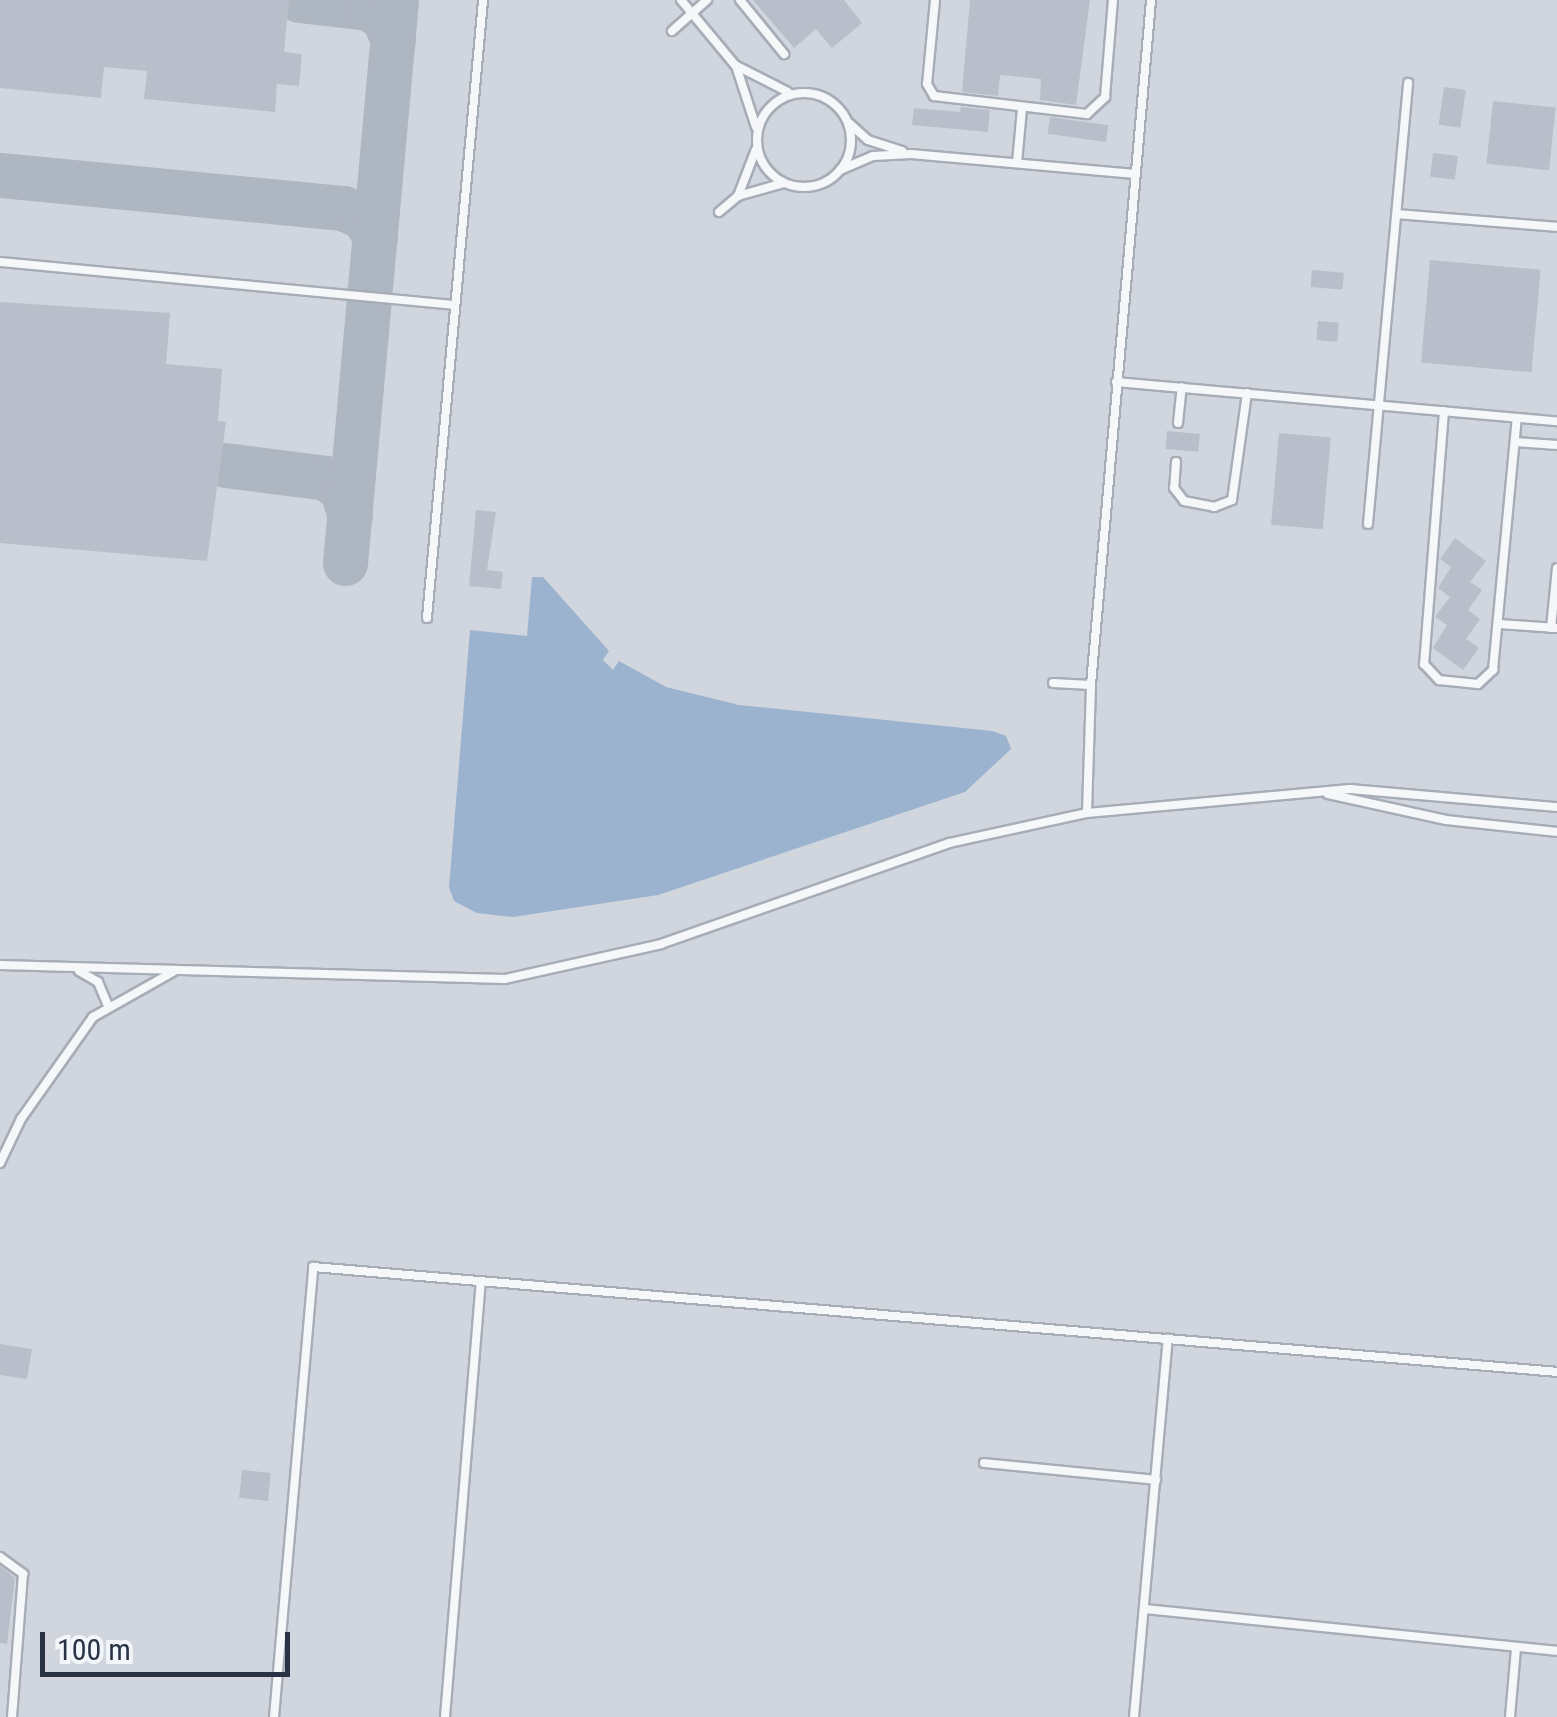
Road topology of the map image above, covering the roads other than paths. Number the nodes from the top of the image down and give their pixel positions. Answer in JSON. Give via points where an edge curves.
{"nodes":[{"id":1,"x":483,"y":0,"type":"edge"},
{"id":2,"x":681,"y":0,"type":"edge"},
{"id":3,"x":707,"y":0,"type":"edge"},
{"id":4,"x":740,"y":0,"type":"edge"},
{"id":5,"x":935,"y":0,"type":"edge"},
{"id":6,"x":1113,"y":0,"type":"edge"},
{"id":7,"x":1150,"y":0,"type":"edge"},
{"id":8,"x":692,"y":13,"type":"junction"},
{"id":9,"x":672,"y":31,"type":"dead end"},
{"id":10,"x":784,"y":54,"type":"dead end"},
{"id":11,"x":736,"y":65,"type":"junction"},
{"id":12,"x":1408,"y":83,"type":"dead end"},
{"id":13,"x":793,"y":93,"type":"junction"},
{"id":14,"x":1022,"y":109,"type":"junction"},
{"id":15,"x":847,"y":120,"type":"junction"},
{"id":16,"x":757,"y":130,"type":"junction"},
{"id":17,"x":757,"y":148,"type":"junction"},
{"id":18,"x":911,"y":154,"type":"junction"},
{"id":19,"x":1016,"y":163,"type":"junction"},
{"id":20,"x":840,"y":170,"type":"junction"},
{"id":21,"x":1135,"y":174,"type":"junction"},
{"id":22,"x":784,"y":183,"type":"junction"},
{"id":23,"x":738,"y":196,"type":"junction"},
{"id":24,"x":719,"y":212,"type":"dead end"},
{"id":25,"x":1397,"y":214,"type":"junction"},
{"id":26,"x":1557,"y":227,"type":"edge"},
{"id":27,"x":0,"y":262,"type":"edge"},
{"id":28,"x":455,"y":306,"type":"junction"},
{"id":29,"x":1116,"y":382,"type":"junction"},
{"id":30,"x":1182,"y":387,"type":"junction"},
{"id":31,"x":1247,"y":393,"type":"junction"},
{"id":32,"x":1378,"y":404,"type":"junction"},
{"id":33,"x":1444,"y":410,"type":"junction"},
{"id":34,"x":1517,"y":418,"type":"junction"},
{"id":35,"x":1557,"y":421,"type":"edge"},
{"id":36,"x":1178,"y":423,"type":"dead end"},
{"id":37,"x":1515,"y":442,"type":"junction"},
{"id":38,"x":1557,"y":445,"type":"edge"},
{"id":39,"x":1176,"y":462,"type":"dead end"},
{"id":40,"x":1368,"y":524,"type":"dead end"},
{"id":41,"x":1557,"y":568,"type":"edge"},
{"id":42,"x":427,"y":618,"type":"dead end"},
{"id":43,"x":1499,"y":624,"type":"junction"},
{"id":44,"x":1554,"y":628,"type":"edge"},
{"id":45,"x":1053,"y":683,"type":"dead end"},
{"id":46,"x":1090,"y":685,"type":"junction"},
{"id":47,"x":1324,"y":792,"type":"junction"},
{"id":48,"x":1557,"y":807,"type":"edge"},
{"id":49,"x":1086,"y":813,"type":"junction"},
{"id":50,"x":1557,"y":832,"type":"edge"},
{"id":51,"x":0,"y":965,"type":"edge"},
{"id":52,"x":70,"y":968,"type":"junction"},
{"id":53,"x":175,"y":971,"type":"junction"},
{"id":54,"x":108,"y":1006,"type":"junction"},
{"id":55,"x":0,"y":1163,"type":"edge"},
{"id":56,"x":481,"y":1282,"type":"junction"},
{"id":57,"x":1168,"y":1339,"type":"junction"},
{"id":58,"x":1557,"y":1372,"type":"edge"},
{"id":59,"x":984,"y":1464,"type":"dead end"},
{"id":60,"x":1156,"y":1480,"type":"junction"},
{"id":61,"x":0,"y":1557,"type":"edge"},
{"id":62,"x":1144,"y":1609,"type":"junction"},
{"id":63,"x":1516,"y":1648,"type":"junction"},
{"id":64,"x":1557,"y":1651,"type":"edge"},
{"id":65,"x":12,"y":1717,"type":"edge"},
{"id":66,"x":274,"y":1717,"type":"edge"},
{"id":67,"x":446,"y":1717,"type":"edge"},
{"id":68,"x":1134,"y":1717,"type":"edge"},
{"id":69,"x":1510,"y":1717,"type":"edge"}],
"edges":[{"from":1,"to":28,"type":"lane"},
{"from":2,"to":8,"type":"lane"},
{"from":3,"to":8,"type":"lane"},
{"from":4,"to":10,"type":"lane"},
{"from":5,"to":14,"type":"lane","via":[[930,92],[945,101]]},
{"from":6,"to":14,"type":"lane","via":[[1098,108],[1087,114]]},
{"from":7,"to":21,"type":"lane"},
{"from":8,"to":9,"type":"lane"},
{"from":8,"to":11,"type":"lane"},
{"from":11,"to":13,"type":"lane","via":[[761,84]]},
{"from":11,"to":16,"type":"lane"},
{"from":12,"to":25,"type":"lane"},
{"from":13,"to":15,"type":"lane","via":[[825,97]]},
{"from":13,"to":16,"type":"lane","via":[[770,106]]},
{"from":14,"to":19,"type":"lane"},
{"from":15,"to":18,"type":"lane","via":[[868,140]]},
{"from":15,"to":20,"type":"lane","via":[[851,141]]},
{"from":16,"to":17,"type":"lane"},
{"from":17,"to":22,"type":"lane","via":[[769,172]]},
{"from":17,"to":23,"type":"lane"},
{"from":18,"to":19,"type":"lane"},
{"from":18,"to":20,"type":"lane","via":[[873,156]]},
{"from":19,"to":21,"type":"lane"},
{"from":20,"to":22,"type":"lane","via":[[820,184]]},
{"from":21,"to":29,"type":"lane"},
{"from":22,"to":23,"type":"lane"},
{"from":23,"to":24,"type":"lane"},
{"from":25,"to":26,"type":"lane"},
{"from":25,"to":32,"type":"lane"},
{"from":27,"to":28,"type":"lane"},
{"from":28,"to":42,"type":"lane"},
{"from":29,"to":30,"type":"lane"},
{"from":29,"to":46,"type":"lane"},
{"from":30,"to":31,"type":"lane"},
{"from":30,"to":36,"type":"lane"},
{"from":31,"to":32,"type":"lane"},
{"from":31,"to":39,"type":"lane","via":[[1232,500],[1214,507],[1184,502],[1174,488]]},
{"from":32,"to":33,"type":"lane"},
{"from":32,"to":40,"type":"lane"},
{"from":33,"to":34,"type":"lane"},
{"from":33,"to":43,"type":"lane","via":[[1426,670],[1439,680],[1484,681],[1495,663]]},
{"from":34,"to":35,"type":"lane"},
{"from":34,"to":37,"type":"lane"},
{"from":37,"to":38,"type":"lane"},
{"from":37,"to":43,"type":"lane"},
{"from":41,"to":44,"type":"lane"},
{"from":43,"to":44,"type":"lane"},
{"from":45,"to":46,"type":"lane"},
{"from":46,"to":49,"type":"lane"},
{"from":47,"to":48,"type":"lane","via":[[1376,789]]},
{"from":47,"to":49,"type":"lane"},
{"from":47,"to":50,"type":"lane","via":[[1422,816]]},
{"from":49,"to":53,"type":"lane","via":[[949,843],[662,944],[505,979]]},
{"from":51,"to":52,"type":"lane"},
{"from":52,"to":53,"type":"lane"},
{"from":52,"to":54,"type":"lane","via":[[98,982]]},
{"from":53,"to":54,"type":"lane"},
{"from":54,"to":55,"type":"lane","via":[[21,1119]]},
{"from":56,"to":57,"type":"lane"},
{"from":56,"to":66,"type":"lane","via":[[313,1268]]},
{"from":56,"to":67,"type":"lane"},
{"from":57,"to":58,"type":"lane"},
{"from":57,"to":60,"type":"lane"},
{"from":59,"to":60,"type":"lane"},
{"from":60,"to":62,"type":"lane"},
{"from":61,"to":65,"type":"lane","via":[[23,1574]]},
{"from":62,"to":63,"type":"lane"},
{"from":62,"to":68,"type":"lane"},
{"from":63,"to":64,"type":"lane"},
{"from":63,"to":69,"type":"lane"}]}
